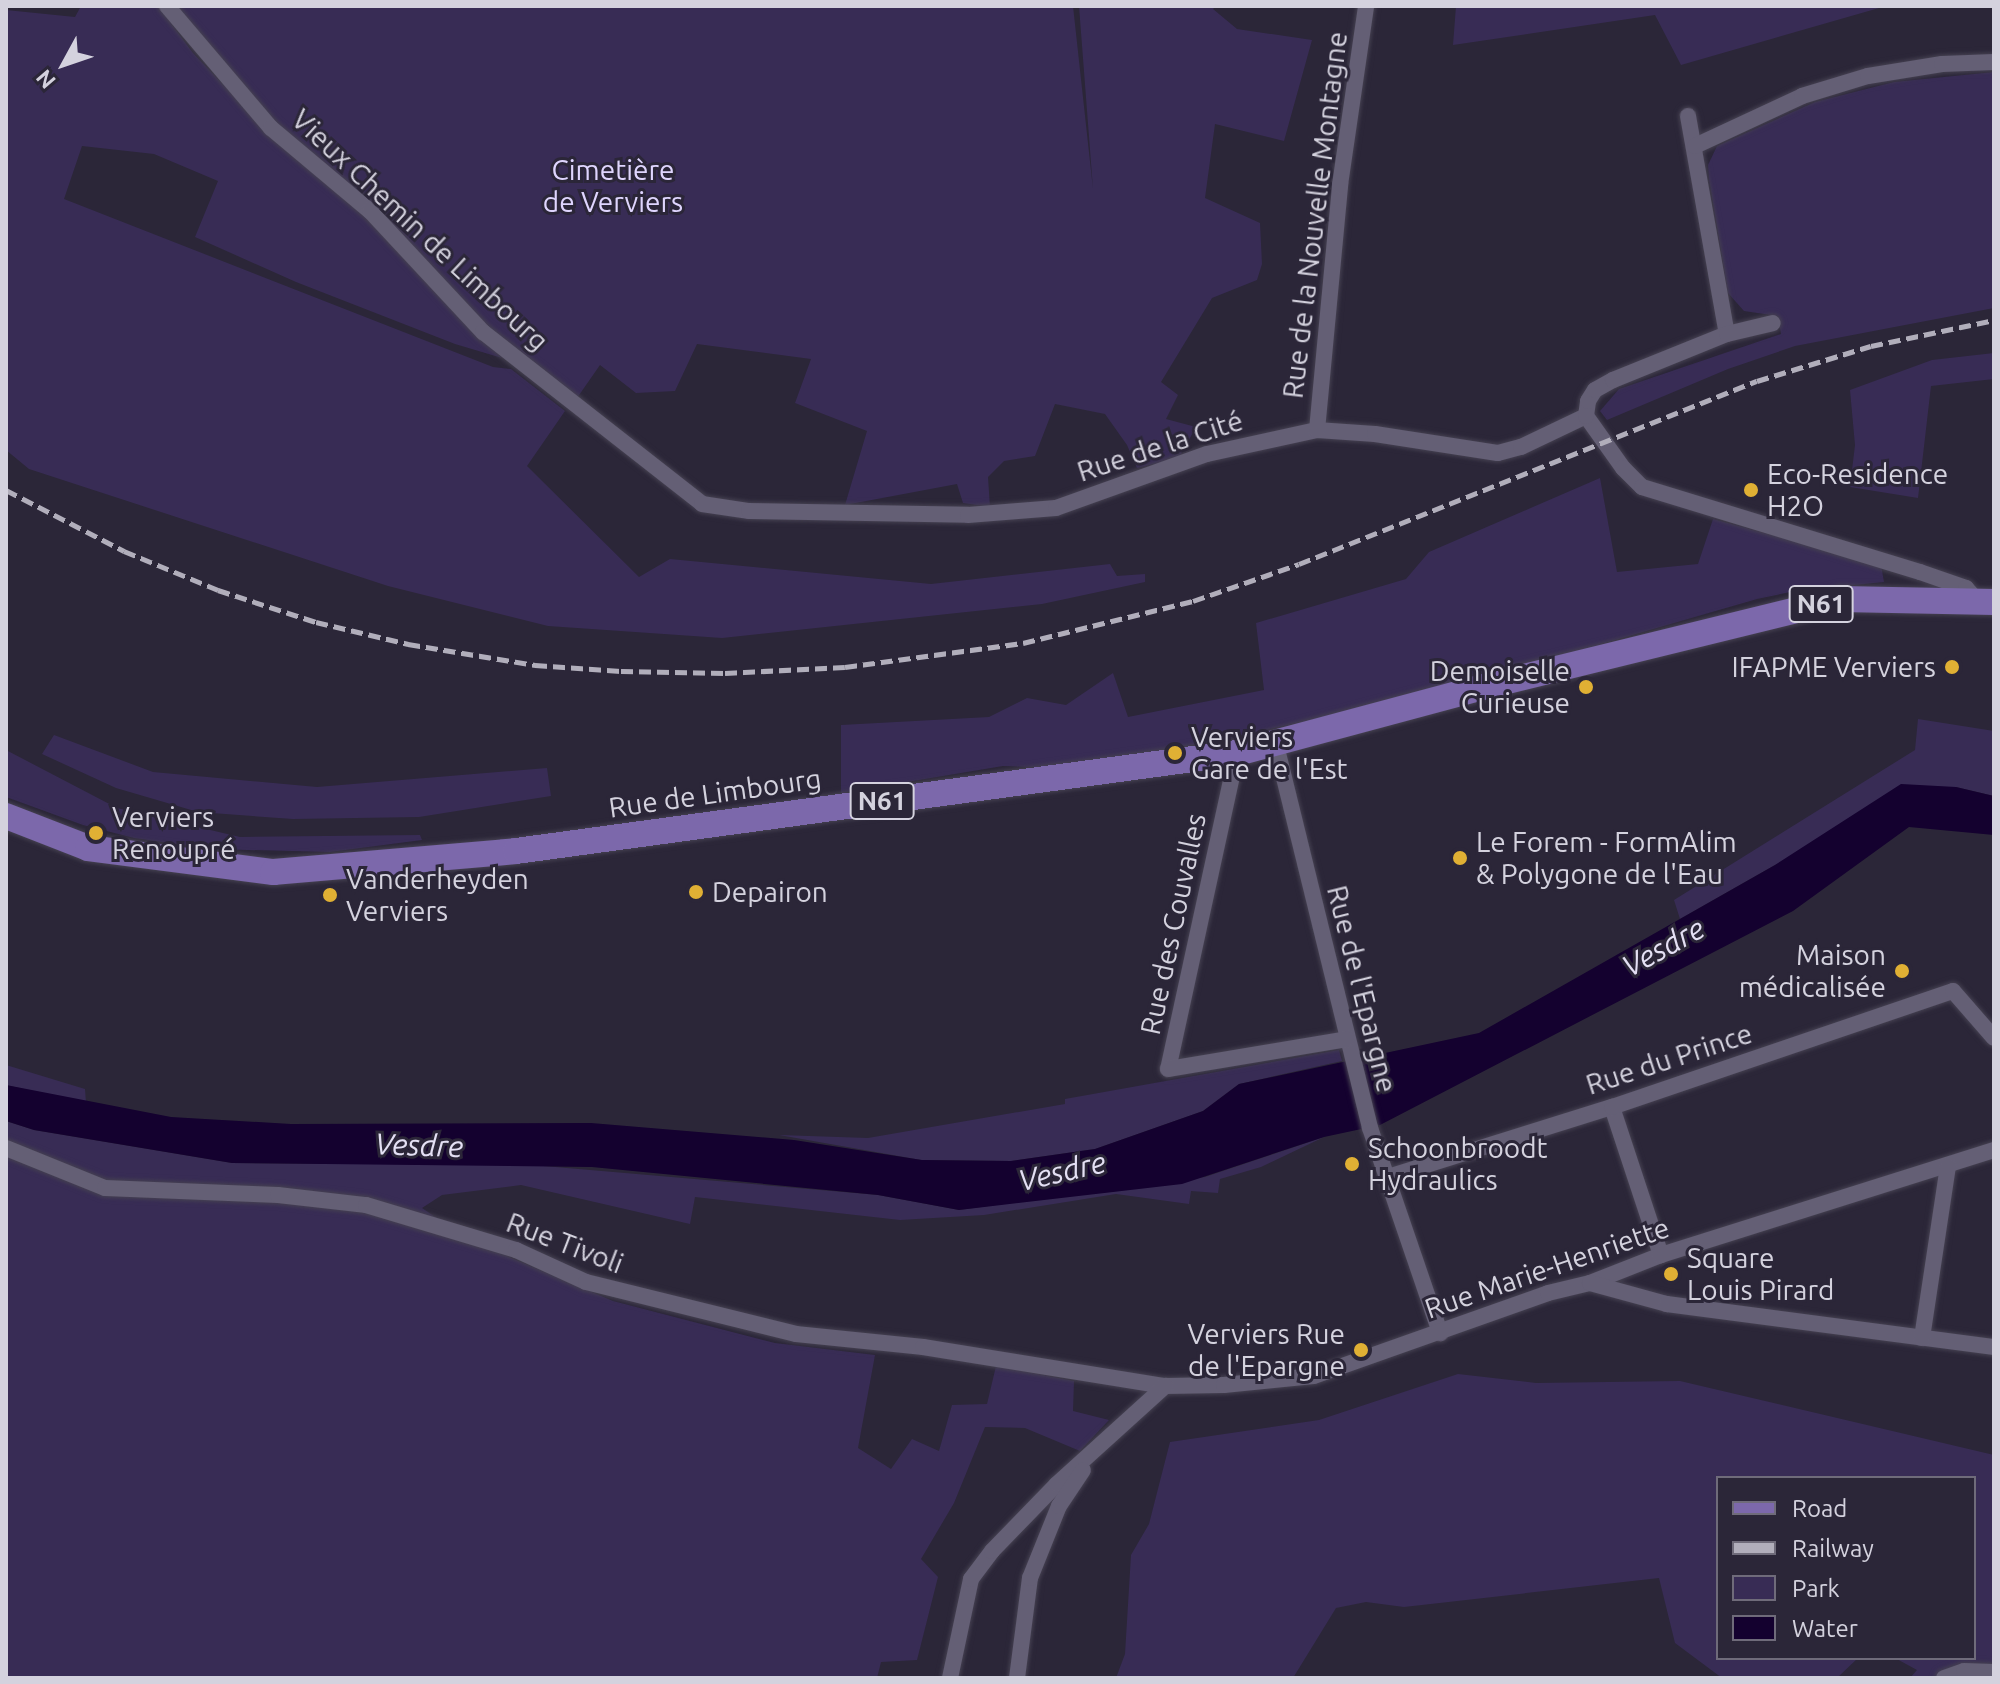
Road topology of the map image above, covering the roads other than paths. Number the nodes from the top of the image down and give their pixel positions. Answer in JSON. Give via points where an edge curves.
{"nodes":[{"id":1,"x":167,"y":6,"type":"edge"},
{"id":2,"x":1366,"y":6,"type":"edge"},
{"id":3,"x":1994,"y":62,"type":"edge"},
{"id":4,"x":1688,"y":116,"type":"dead end"},
{"id":5,"x":1695,"y":146,"type":"junction"},
{"id":6,"x":1773,"y":323,"type":"dead end"},
{"id":7,"x":1727,"y":334,"type":"junction"},
{"id":8,"x":1586,"y":416,"type":"junction"},
{"id":9,"x":1317,"y":430,"type":"junction"},
{"id":10,"x":742,"y":510,"type":"joint"},
{"id":11,"x":1985,"y":601,"type":"edge"},
{"id":12,"x":1276,"y":745,"type":"junction"},
{"id":13,"x":1237,"y":753,"type":"junction"},
{"id":14,"x":6,"y":816,"type":"edge"},
{"id":15,"x":1994,"y":1038,"type":"edge"},
{"id":16,"x":1348,"y":1043,"type":"junction"},
{"id":17,"x":1612,"y":1107,"type":"junction"},
{"id":18,"x":6,"y":1148,"type":"edge"},
{"id":19,"x":1994,"y":1150,"type":"edge"},
{"id":20,"x":1948,"y":1166,"type":"junction"},
{"id":21,"x":1388,"y":1177,"type":"junction"},
{"id":22,"x":1661,"y":1255,"type":"junction"},
{"id":23,"x":1590,"y":1283,"type":"junction"},
{"id":24,"x":1440,"y":1333,"type":"junction"},
{"id":25,"x":1922,"y":1338,"type":"junction"},
{"id":26,"x":1994,"y":1347,"type":"edge"},
{"id":27,"x":1110,"y":1377,"type":"joint"},
{"id":28,"x":1165,"y":1386,"type":"junction"},
{"id":29,"x":1097,"y":1450,"type":"junction"},
{"id":30,"x":1994,"y":1672,"type":"edge"},
{"id":31,"x":950,"y":1678,"type":"edge"},
{"id":32,"x":1017,"y":1678,"type":"edge"},
{"id":33,"x":1944,"y":1678,"type":"edge"}],
"edges":[{"from":1,"to":10,"type":"street","name":"Vieux Chemin de Limbourg","via":[[271,128],[370,211],[483,332],[702,504]]},
{"from":2,"to":9,"type":"street","name":"Rue de la Nouvelle Montagne","via":[[1340,185]]},
{"from":3,"to":5,"type":"street","via":[[1868,76],[1802,96]]},
{"from":4,"to":5,"type":"street"},
{"from":5,"to":7,"type":"street"},
{"from":6,"to":7,"type":"street"},
{"from":7,"to":8,"type":"street","via":[[1600,387],[1588,401]]},
{"from":8,"to":9,"type":"street","name":"Rue de la Cité","via":[[1498,453]]},
{"from":8,"to":11,"type":"street","via":[[1642,487],[1920,572],[1966,588]]},
{"from":9,"to":10,"type":"street","name":"Rue de la Cité","via":[[1207,454],[1056,508],[968,515]]},
{"from":11,"to":12,"type":"main road","name":"Rue de Limbourg","number":"N61","via":[[1841,599],[1491,685]]},
{"from":12,"to":13,"type":"main road","name":"Rue de Limbourg","number":"N61"},
{"from":12,"to":16,"type":"street","name":"Rue de l'Epargne"},
{"from":13,"to":14,"type":"main road","name":"Rue de Limbourg","number":"N61","via":[[647,836],[273,872],[88,848]]},
{"from":13,"to":16,"type":"street","name":"Rue des Couvalles","via":[[1168,1069]]},
{"from":15,"to":17,"type":"street","name":"Rue du Prince","via":[[1953,991]]},
{"from":16,"to":21,"type":"street","name":"Rue de l'Epargne"},
{"from":17,"to":21,"type":"street","name":"Rue du Prince"},
{"from":17,"to":22,"type":"street"},
{"from":18,"to":27,"type":"street","name":"Rue Tivoli","via":[[105,1188],[278,1195],[366,1205],[516,1250],[586,1282],[781,1331]]},
{"from":19,"to":20,"type":"street","name":"Rue Marie-Henriette"},
{"from":20,"to":22,"type":"street","name":"Rue Marie-Henriette"},
{"from":20,"to":25,"type":"street"},
{"from":21,"to":24,"type":"street","name":"Rue de l'Epargne"},
{"from":22,"to":23,"type":"street","name":"Rue Marie-Henriette"},
{"from":23,"to":24,"type":"street","name":"Rue Marie-Henriette"},
{"from":23,"to":25,"type":"street","via":[[1667,1304]]},
{"from":24,"to":28,"type":"street","name":"Rue Marie-Henriette","via":[[1314,1376]]},
{"from":25,"to":26,"type":"street"},
{"from":27,"to":28,"type":"street","name":"Rue Marie-Henriette"},
{"from":28,"to":29,"type":"street"},
{"from":29,"to":31,"type":"street","via":[[1014,1529],[971,1579]]},
{"from":29,"to":32,"type":"street","via":[[1059,1506],[1041,1546],[1030,1578]]},
{"from":30,"to":33,"type":"street","via":[[1964,1671]]}]}
